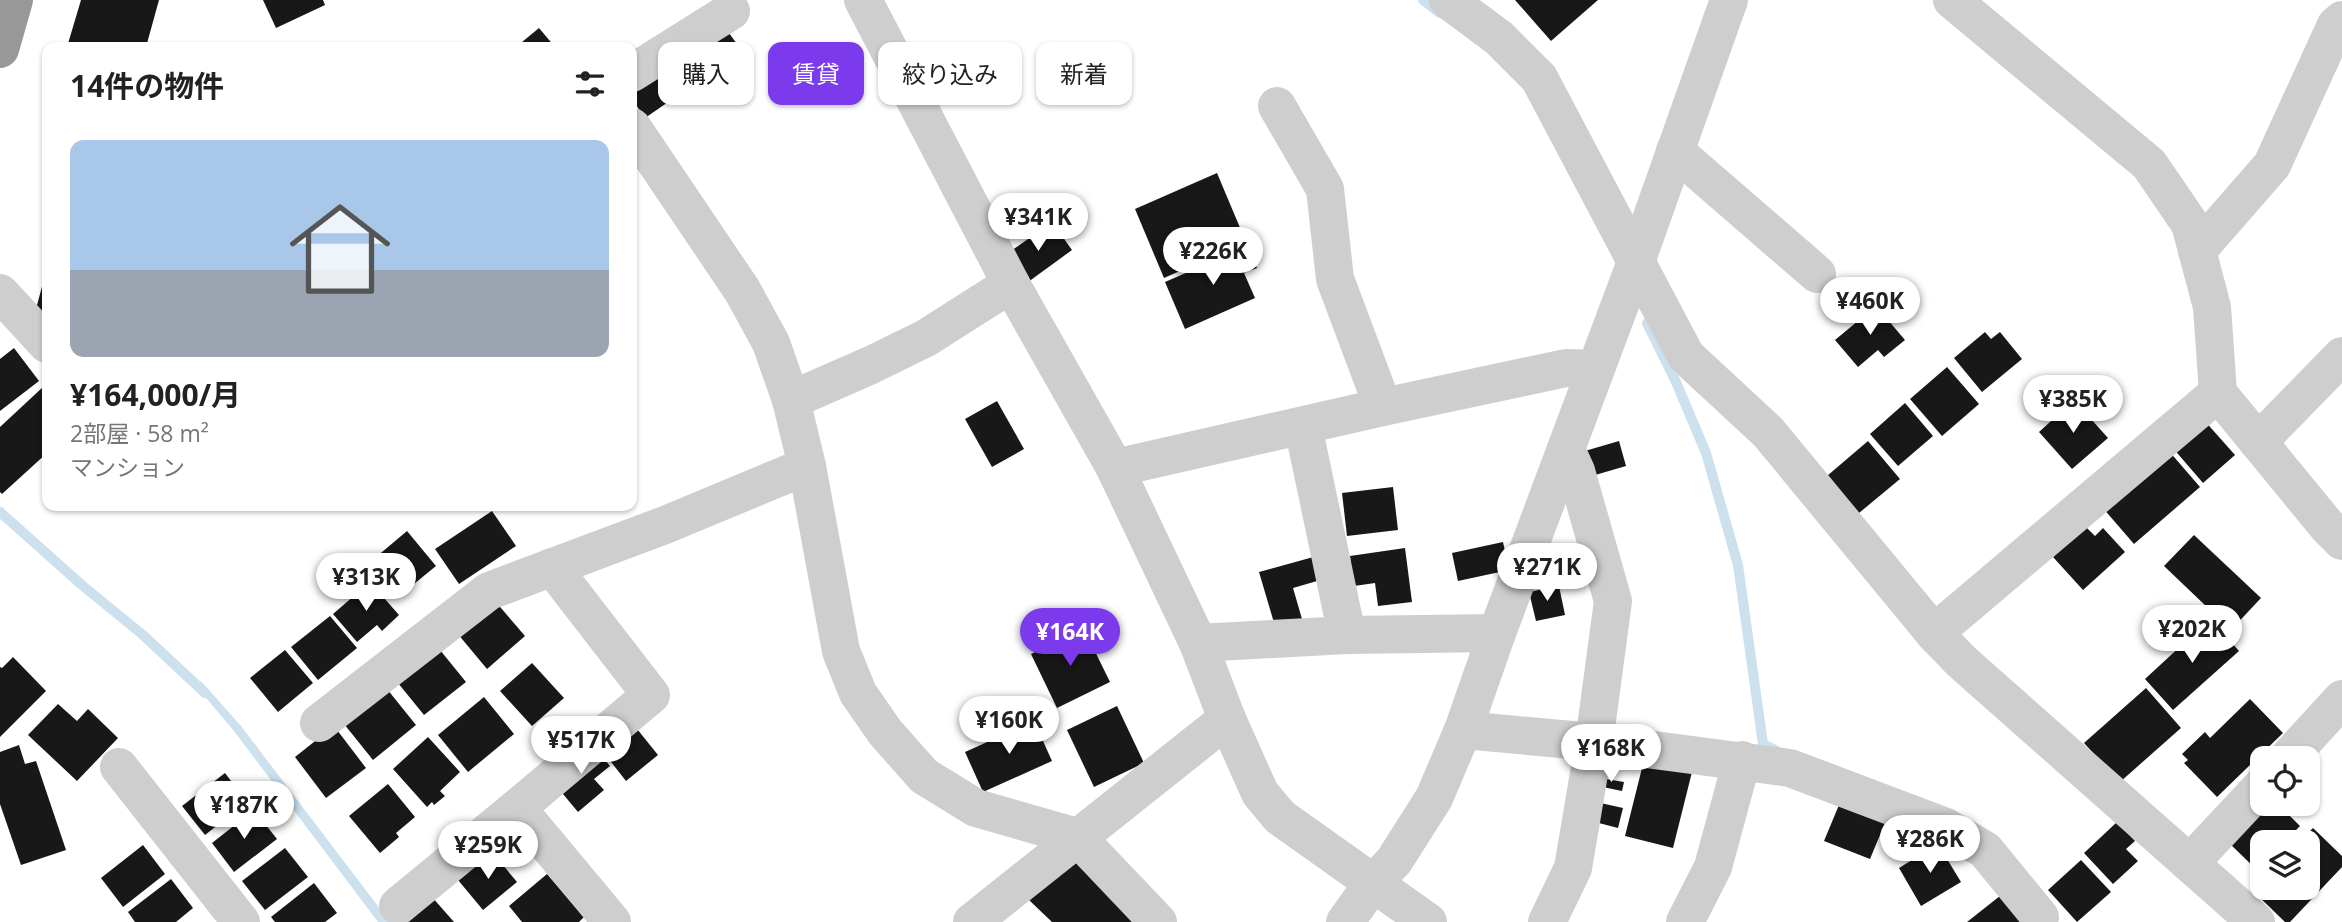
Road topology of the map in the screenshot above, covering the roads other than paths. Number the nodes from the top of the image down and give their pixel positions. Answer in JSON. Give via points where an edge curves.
{"nodes":[{"id":1,"x":14,"y":0,"type":"edge"},
{"id":2,"x":863,"y":0,"type":"edge"},
{"id":3,"x":1448,"y":0,"type":"edge"},
{"id":4,"x":1729,"y":0,"type":"edge"},
{"id":5,"x":1952,"y":0,"type":"edge"},
{"id":6,"x":731,"y":11,"type":"dead end"},
{"id":7,"x":2342,"y":20,"type":"edge"},
{"id":8,"x":0,"y":48,"type":"edge"},
{"id":9,"x":637,"y":70,"type":"edge"},
{"id":10,"x":1277,"y":106,"type":"dead end"},
{"id":11,"x":637,"y":134,"type":"edge"},
{"id":12,"x":1675,"y":151,"type":"junction"},
{"id":13,"x":2197,"y":251,"type":"junction"},
{"id":14,"x":1636,"y":262,"type":"junction"},
{"id":15,"x":1817,"y":274,"type":"dead end"},
{"id":16,"x":1004,"y":287,"type":"junction"},
{"id":17,"x":0,"y":293,"type":"edge"},
{"id":18,"x":42,"y":339,"type":"edge"},
{"id":19,"x":2342,"y":356,"type":"edge"},
{"id":20,"x":1596,"y":369,"type":"junction"},
{"id":21,"x":2218,"y":393,"type":"junction"},
{"id":22,"x":791,"y":400,"type":"junction"},
{"id":23,"x":1384,"y":407,"type":"junction"},
{"id":24,"x":1303,"y":426,"type":"junction"},
{"id":25,"x":2258,"y":442,"type":"junction"},
{"id":26,"x":1566,"y":449,"type":"junction"},
{"id":27,"x":807,"y":466,"type":"junction"},
{"id":28,"x":1115,"y":468,"type":"junction"},
{"id":29,"x":2337,"y":525,"type":"edge"},
{"id":30,"x":552,"y":567,"type":"junction"},
{"id":31,"x":1497,"y":633,"type":"junction"},
{"id":32,"x":1934,"y":633,"type":"junction"},
{"id":33,"x":1347,"y":635,"type":"junction"},
{"id":34,"x":1198,"y":643,"type":"junction"},
{"id":35,"x":2342,"y":699,"type":"edge"},
{"id":36,"x":319,"y":723,"type":"dead end"},
{"id":37,"x":1219,"y":725,"type":"junction"},
{"id":38,"x":1463,"y":730,"type":"junction"},
{"id":39,"x":1594,"y":742,"type":"junction"},
{"id":40,"x":2299,"y":746,"type":"edge"},
{"id":41,"x":1742,"y":760,"type":"junction"},
{"id":42,"x":119,"y":767,"type":"dead end"},
{"id":43,"x":2250,"y":799,"type":"edge"},
{"id":44,"x":517,"y":808,"type":"junction"},
{"id":45,"x":1077,"y":837,"type":"junction"},
{"id":46,"x":2190,"y":863,"type":"junction"},
{"id":47,"x":1373,"y":883,"type":"junction"},
{"id":48,"x":398,"y":905,"type":"dead end"},
{"id":49,"x":2040,"y":917,"type":"dead end"},
{"id":50,"x":241,"y":922,"type":"edge"},
{"id":51,"x":612,"y":922,"type":"edge"},
{"id":52,"x":972,"y":922,"type":"edge"},
{"id":53,"x":1158,"y":922,"type":"edge"},
{"id":54,"x":1345,"y":922,"type":"edge"},
{"id":55,"x":1428,"y":922,"type":"edge"},
{"id":56,"x":1547,"y":922,"type":"edge"},
{"id":57,"x":1685,"y":922,"type":"edge"},
{"id":58,"x":2256,"y":922,"type":"edge"}],
"edges":[{"from":1,"to":8,"type":"highway"},
{"from":2,"to":16,"type":"street"},
{"from":3,"to":14,"type":"street","via":[[1499,38],[1539,78]]},
{"from":4,"to":12,"type":"street"},
{"from":5,"to":13,"type":"street","via":[[2149,164],[2190,224]]},
{"from":6,"to":9,"type":"street"},
{"from":7,"to":13,"type":"street","via":[[2272,165]]},
{"from":10,"to":23,"type":"street","via":[[1325,189],[1335,279]]},
{"from":11,"to":22,"type":"street","via":[[742,290],[771,343]]},
{"from":12,"to":14,"type":"street"},
{"from":12,"to":15,"type":"street"},
{"from":13,"to":21,"type":"street","via":[[2212,307]]},
{"from":14,"to":20,"type":"street"},
{"from":14,"to":32,"type":"street","via":[[1686,356],[1768,432]]},
{"from":16,"to":22,"type":"street","via":[[926,338]]},
{"from":16,"to":28,"type":"street"},
{"from":17,"to":18,"type":"street"},
{"from":19,"to":25,"type":"street"},
{"from":20,"to":23,"type":"street","via":[[1566,368]]},
{"from":20,"to":26,"type":"street"},
{"from":21,"to":25,"type":"street"},
{"from":21,"to":32,"type":"street"},
{"from":22,"to":27,"type":"street"},
{"from":23,"to":24,"type":"street"},
{"from":24,"to":28,"type":"street"},
{"from":24,"to":33,"type":"street"},
{"from":25,"to":29,"type":"street"},
{"from":26,"to":31,"type":"street"},
{"from":26,"to":39,"type":"street","via":[[1613,601]]},
{"from":27,"to":30,"type":"street"},
{"from":27,"to":45,"type":"street","via":[[841,651],[858,693],[885,732],[924,775],[976,808]]},
{"from":28,"to":34,"type":"street"},
{"from":30,"to":36,"type":"street","via":[[489,591]]},
{"from":30,"to":44,"type":"street","via":[[651,695]]},
{"from":31,"to":33,"type":"street"},
{"from":31,"to":38,"type":"street"},
{"from":32,"to":46,"type":"street"},
{"from":33,"to":34,"type":"street"},
{"from":34,"to":37,"type":"street"},
{"from":35,"to":40,"type":"street"},
{"from":37,"to":45,"type":"street"},
{"from":37,"to":47,"type":"street","via":[[1280,817]]},
{"from":38,"to":39,"type":"street"},
{"from":38,"to":47,"type":"street","via":[[1434,798],[1394,861]]},
{"from":39,"to":41,"type":"street"},
{"from":39,"to":56,"type":"street","via":[[1573,868]]},
{"from":41,"to":49,"type":"street","via":[[1790,768],[1946,827],[1985,850]]},
{"from":41,"to":57,"type":"street","via":[[1713,867]]},
{"from":42,"to":50,"type":"street"},
{"from":43,"to":46,"type":"street"},
{"from":44,"to":48,"type":"street"},
{"from":44,"to":51,"type":"street"},
{"from":45,"to":52,"type":"street"},
{"from":45,"to":53,"type":"street"},
{"from":46,"to":58,"type":"street"},
{"from":47,"to":54,"type":"street"},
{"from":47,"to":55,"type":"street"}]}
